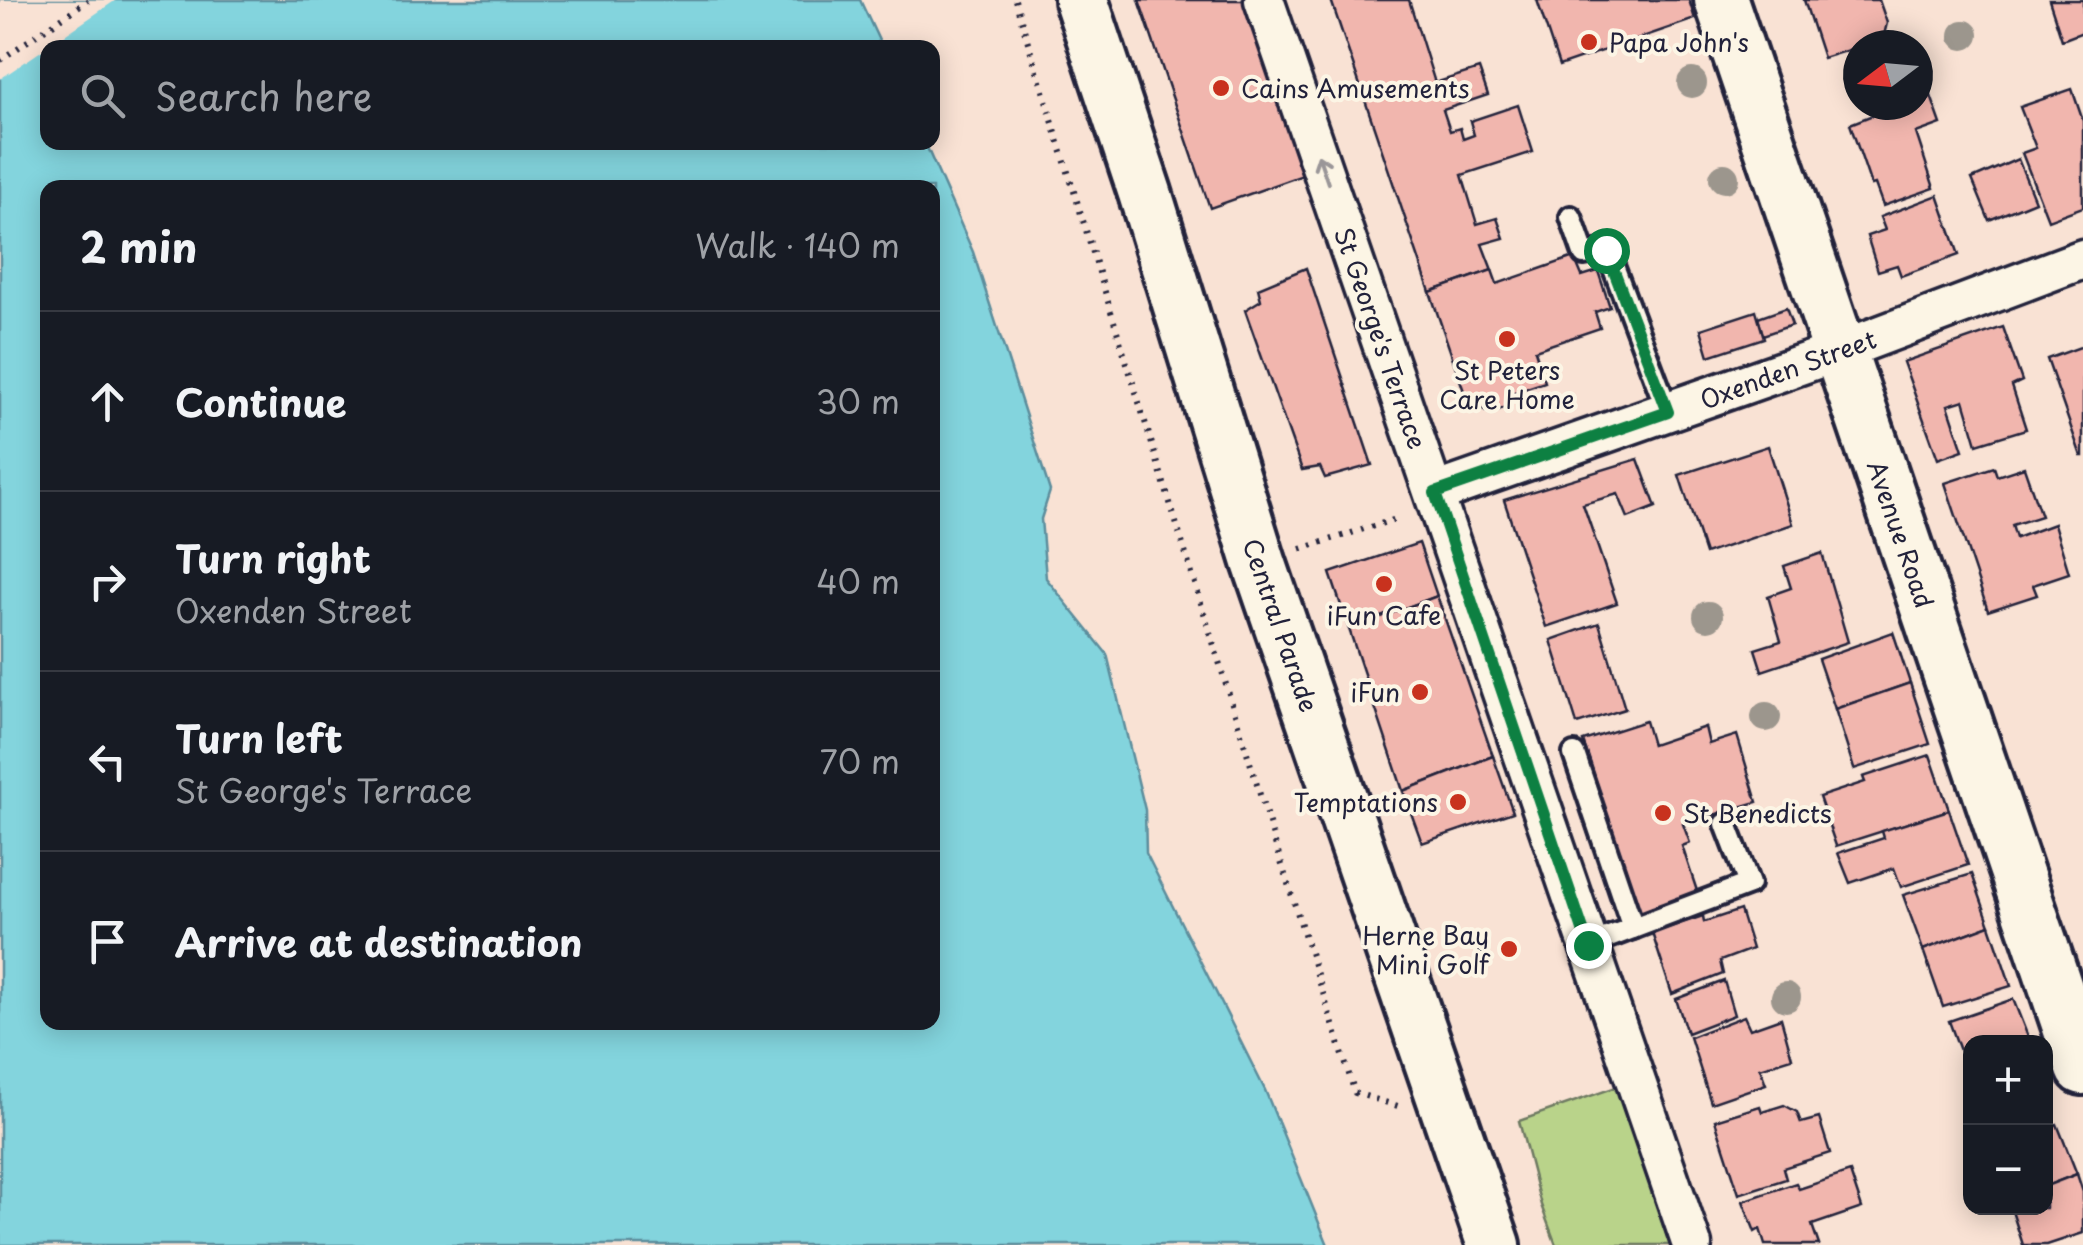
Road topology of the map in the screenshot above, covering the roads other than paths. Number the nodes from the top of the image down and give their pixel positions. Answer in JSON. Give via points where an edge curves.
{"nodes":[{"id":1,"x":1081,"y":0,"type":"edge"},
{"id":2,"x":1264,"y":0,"type":"edge"},
{"id":3,"x":1721,"y":0,"type":"edge"},
{"id":4,"x":1571,"y":217,"type":"dead end"},
{"id":5,"x":2083,"y":259,"type":"edge"},
{"id":6,"x":1839,"y":352,"type":"junction"},
{"id":7,"x":1668,"y":412,"type":"junction"},
{"id":8,"x":1437,"y":499,"type":"junction"},
{"id":9,"x":1574,"y":754,"type":"dead end"},
{"id":10,"x":1726,"y":824,"type":"dead end"},
{"id":11,"x":1633,"y":928,"type":"junction"},
{"id":12,"x":1588,"y":945,"type":"junction"},
{"id":13,"x":2083,"y":1068,"type":"edge"},
{"id":14,"x":1494,"y":1245,"type":"edge"},
{"id":15,"x":1692,"y":1245,"type":"edge"}],
"edges":[{"from":1,"to":14,"type":"street","name":"Central Parade","via":[[1259,562]]},
{"from":8,"to":2,"type":"street","name":"St George's Terrace","one_way":true},
{"from":3,"to":6,"type":"street","name":"Avenue Road"},
{"from":4,"to":7,"type":"lane","via":[[1584,254],[1606,250]]},
{"from":5,"to":6,"type":"street","name":"Oxenden Street"},
{"from":6,"to":7,"type":"street","name":"Oxenden Street"},
{"from":6,"to":13,"type":"street","name":"Avenue Road"},
{"from":7,"to":8,"type":"street","name":"Oxenden Street"},
{"from":8,"to":12,"type":"street","name":"St George's Terrace"},
{"from":9,"to":11,"type":"lane"},
{"from":10,"to":11,"type":"lane","via":[[1750,884]]},
{"from":11,"to":12,"type":"lane"},
{"from":12,"to":15,"type":"street","name":"St George's Terrace"}]}
